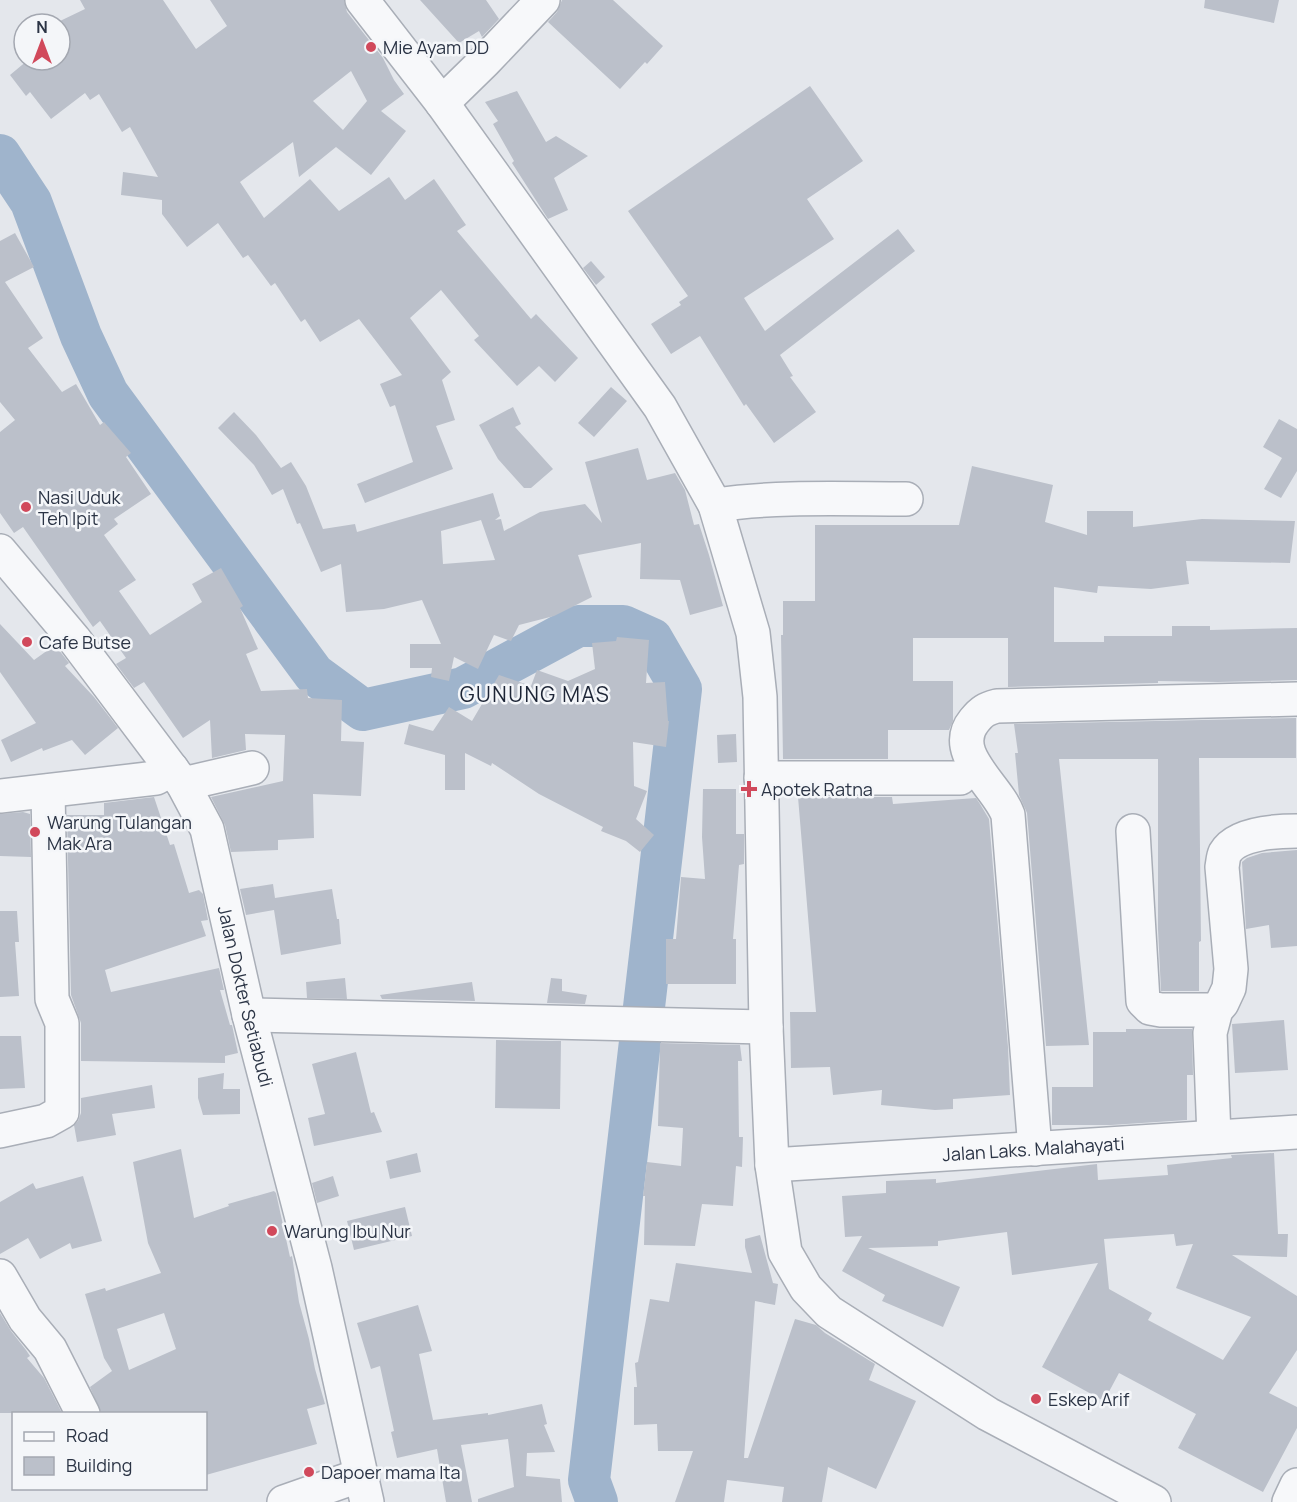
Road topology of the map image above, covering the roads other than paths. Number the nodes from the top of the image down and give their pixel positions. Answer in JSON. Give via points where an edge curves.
{"nodes":[{"id":1,"x":362,"y":0,"type":"edge"},
{"id":2,"x":543,"y":0,"type":"edge"},
{"id":3,"x":442,"y":103,"type":"junction"},
{"id":4,"x":906,"y":499,"type":"dead end"},
{"id":5,"x":715,"y":505,"type":"junction"},
{"id":6,"x":0,"y":551,"type":"edge"},
{"id":7,"x":1297,"y":699,"type":"edge"},
{"id":8,"x":252,"y":768,"type":"dead end"},
{"id":9,"x":177,"y":777,"type":"junction"},
{"id":10,"x":761,"y":778,"type":"junction"},
{"id":11,"x":960,"y":778,"type":"dead end"},
{"id":12,"x":48,"y":791,"type":"junction"},
{"id":13,"x":0,"y":796,"type":"edge"},
{"id":14,"x":1132,"y":831,"type":"dead end"},
{"id":15,"x":1297,"y":831,"type":"edge"},
{"id":16,"x":1216,"y":1010,"type":"junction"},
{"id":17,"x":249,"y":1015,"type":"junction"},
{"id":18,"x":766,"y":1027,"type":"junction"},
{"id":19,"x":0,"y":1131,"type":"edge"},
{"id":20,"x":1297,"y":1132,"type":"edge"},
{"id":21,"x":1214,"y":1137,"type":"junction"},
{"id":22,"x":1035,"y":1149,"type":"junction"},
{"id":23,"x":772,"y":1165,"type":"junction"},
{"id":24,"x":0,"y":1276,"type":"edge"},
{"id":25,"x":82,"y":1412,"type":"edge"},
{"id":26,"x":1297,"y":1485,"type":"edge"},
{"id":27,"x":364,"y":1488,"type":"edge"},
{"id":28,"x":284,"y":1502,"type":"edge"},
{"id":29,"x":1154,"y":1502,"type":"edge"},
{"id":30,"x":1289,"y":1502,"type":"edge"}],
"edges":[{"from":1,"to":3,"type":"street"},
{"from":2,"to":3,"type":"street"},
{"from":3,"to":5,"type":"street","via":[[660,407]]},
{"from":4,"to":5,"type":"street","via":[[791,499]]},
{"from":5,"to":10,"type":"street","via":[[753,633],[760,697]]},
{"from":6,"to":9,"type":"street","name":"Jalan Dokter Setiabudi","via":[[74,639]]},
{"from":7,"to":22,"type":"street","via":[[997,706],[983,710],[969,728],[967,744],[972,761],[1008,815]]},
{"from":8,"to":9,"type":"street"},
{"from":9,"to":12,"type":"street"},
{"from":9,"to":17,"type":"street","name":"Jalan Dokter Setiabudi","via":[[207,829]]},
{"from":10,"to":11,"type":"street"},
{"from":10,"to":18,"type":"street"},
{"from":12,"to":13,"type":"street"},
{"from":12,"to":19,"type":"street","via":[[52,999],[62,1023],[62,1112],[46,1121]]},
{"from":14,"to":16,"type":"street","via":[[1143,1001],[1150,1008],[1161,1010]]},
{"from":15,"to":16,"type":"street","via":[[1249,836],[1224,854],[1231,969],[1229,988]]},
{"from":16,"to":21,"type":"street","via":[[1210,1033]]},
{"from":17,"to":18,"type":"street"},
{"from":17,"to":27,"type":"street","name":"Jalan Dokter Setiabudi","via":[[315,1268]]},
{"from":18,"to":23,"type":"street"},
{"from":20,"to":21,"type":"street","name":"Jalan Laks. Malahayati"},
{"from":21,"to":22,"type":"street","name":"Jalan Laks. Malahayati"},
{"from":22,"to":23,"type":"street","name":"Jalan Laks. Malahayati"},
{"from":23,"to":29,"type":"street","via":[[784,1252],[806,1288],[829,1312],[988,1414]]},
{"from":24,"to":25,"type":"street","via":[[25,1319],[50,1349]]},
{"from":26,"to":30,"type":"street"},
{"from":27,"to":28,"type":"street"}]}
